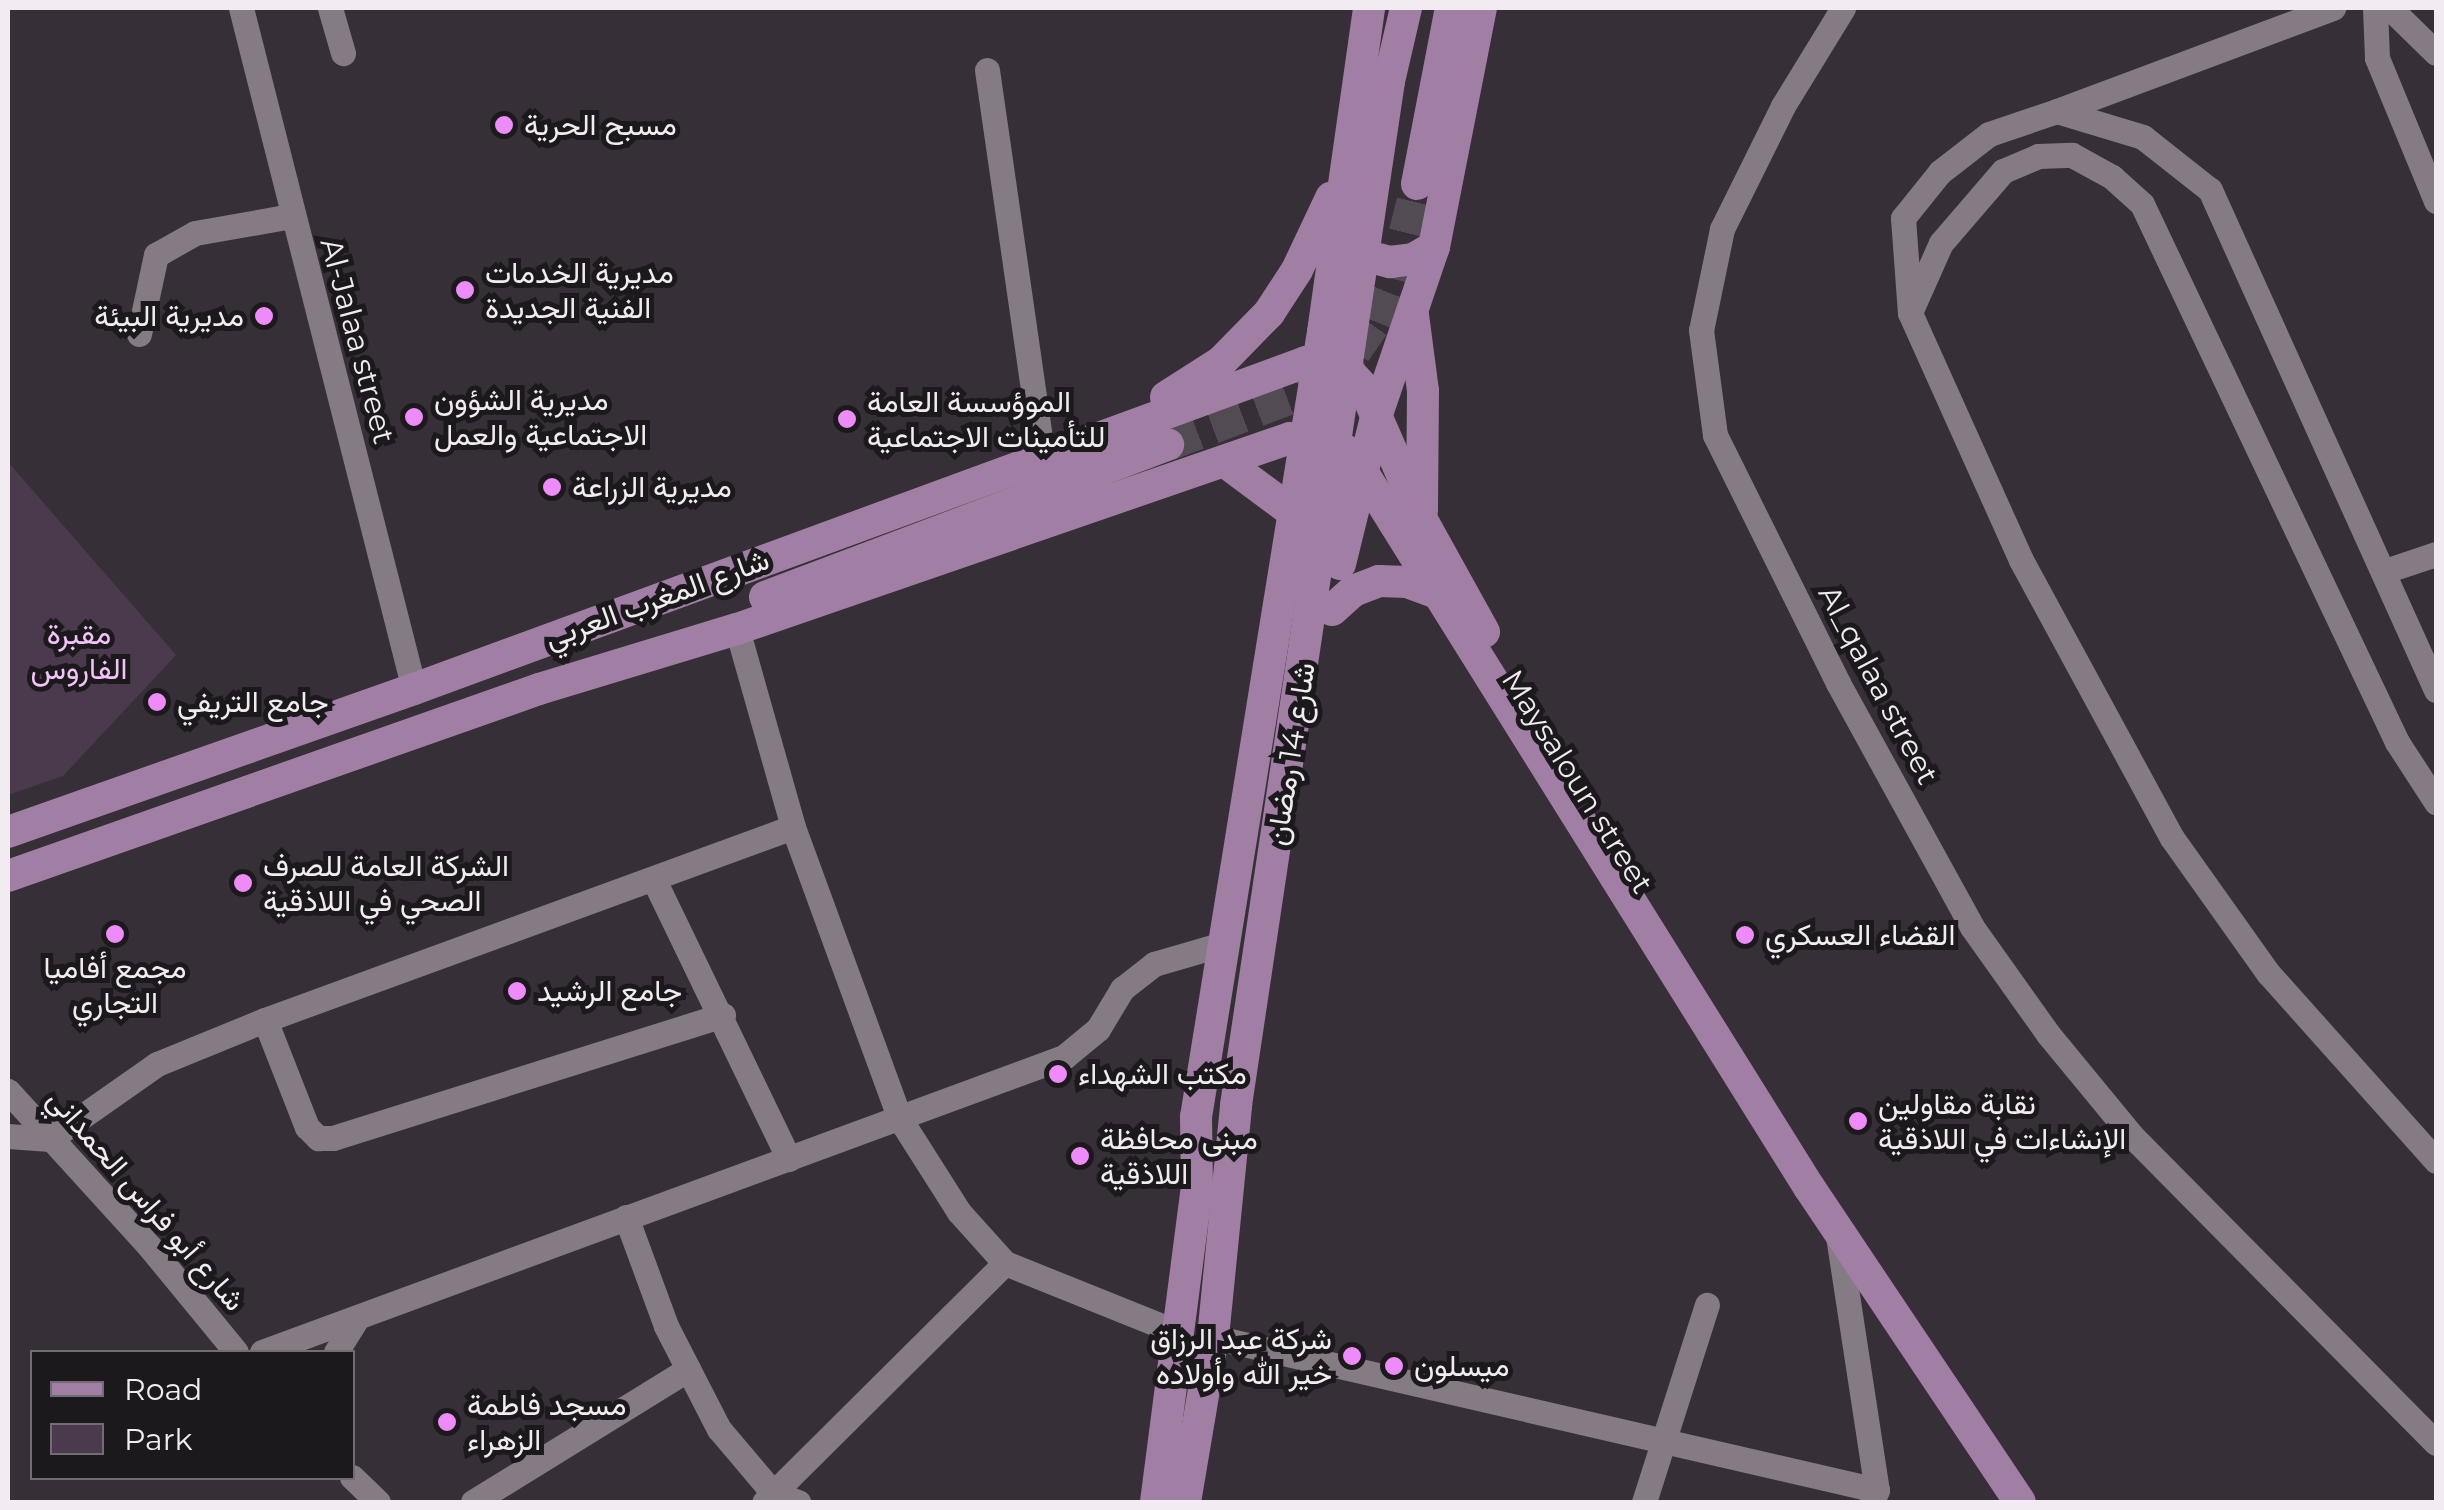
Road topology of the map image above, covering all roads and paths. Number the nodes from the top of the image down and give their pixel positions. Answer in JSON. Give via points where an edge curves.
{"nodes":[{"id":1,"x":241,"y":8,"type":"edge"},
{"id":2,"x":330,"y":8,"type":"edge"},
{"id":3,"x":1354,"y":8,"type":"edge"},
{"id":4,"x":1369,"y":8,"type":"edge"},
{"id":5,"x":1406,"y":8,"type":"edge"},
{"id":6,"x":1451,"y":8,"type":"edge"},
{"id":7,"x":1482,"y":8,"type":"edge"},
{"id":8,"x":1842,"y":8,"type":"edge"},
{"id":9,"x":2333,"y":8,"type":"edge"},
{"id":10,"x":2375,"y":8,"type":"edge"},
{"id":11,"x":2390,"y":8,"type":"edge"},
{"id":12,"x":343,"y":53,"type":"dead end"},
{"id":13,"x":2436,"y":53,"type":"edge"},
{"id":14,"x":988,"y":70,"type":"dead end"},
{"id":15,"x":2057,"y":111,"type":"junction"},
{"id":16,"x":1418,"y":184,"type":"tunnel mouth"},
{"id":17,"x":1331,"y":198,"type":"junction"},
{"id":18,"x":2436,"y":201,"type":"edge"},
{"id":19,"x":291,"y":216,"type":"junction"},
{"id":20,"x":1434,"y":247,"type":"junction"},
{"id":21,"x":1413,"y":313,"type":"junction"},
{"id":22,"x":1910,"y":313,"type":"junction"},
{"id":23,"x":139,"y":334,"type":"dead end"},
{"id":24,"x":1306,"y":362,"type":"junction"},
{"id":25,"x":1376,"y":417,"type":"junction"},
{"id":26,"x":1290,"y":438,"type":"junction"},
{"id":27,"x":1082,"y":443,"type":"junction"},
{"id":28,"x":1168,"y":445,"type":"tunnel mouth"},
{"id":29,"x":1044,"y":457,"type":"junction"},
{"id":30,"x":1224,"y":461,"type":"junction"},
{"id":31,"x":1362,"y":473,"type":"junction"},
{"id":32,"x":1286,"y":507,"type":"junction"},
{"id":33,"x":1422,"y":520,"type":"junction"},
{"id":34,"x":2436,"y":554,"type":"edge"},
{"id":35,"x":2385,"y":571,"type":"junction"},
{"id":36,"x":1434,"y":592,"type":"junction"},
{"id":37,"x":1332,"y":610,"type":"junction"},
{"id":38,"x":738,"y":629,"type":"junction"},
{"id":39,"x":414,"y":689,"type":"junction"},
{"id":40,"x":539,"y":689,"type":"junction"},
{"id":41,"x":2436,"y":690,"type":"edge"},
{"id":42,"x":2436,"y":802,"type":"edge"},
{"id":43,"x":793,"y":827,"type":"junction"},
{"id":44,"x":8,"y":832,"type":"edge"},
{"id":45,"x":8,"y":876,"type":"edge"},
{"id":46,"x":654,"y":880,"type":"junction"},
{"id":47,"x":1212,"y":948,"type":"junction"},
{"id":48,"x":723,"y":1015,"type":"junction"},
{"id":49,"x":265,"y":1020,"type":"junction"},
{"id":50,"x":8,"y":1091,"type":"edge"},
{"id":51,"x":900,"y":1120,"type":"junction"},
{"id":52,"x":8,"y":1136,"type":"edge"},
{"id":53,"x":50,"y":1139,"type":"junction"},
{"id":54,"x":789,"y":1159,"type":"junction"},
{"id":55,"x":2436,"y":1161,"type":"edge"},
{"id":56,"x":1213,"y":1186,"type":"junction"},
{"id":57,"x":626,"y":1218,"type":"junction"},
{"id":58,"x":1836,"y":1226,"type":"junction"},
{"id":59,"x":1005,"y":1262,"type":"junction"},
{"id":60,"x":1708,"y":1305,"type":"dead end"},
{"id":61,"x":355,"y":1322,"type":"junction"},
{"id":62,"x":1180,"y":1333,"type":"junction"},
{"id":63,"x":1213,"y":1337,"type":"junction"},
{"id":64,"x":234,"y":1350,"type":"edge"},
{"id":65,"x":268,"y":1350,"type":"edge"},
{"id":66,"x":337,"y":1350,"type":"edge"},
{"id":67,"x":688,"y":1369,"type":"junction"},
{"id":68,"x":1664,"y":1440,"type":"junction"},
{"id":69,"x":2436,"y":1443,"type":"edge"},
{"id":70,"x":355,"y":1479,"type":"edge"},
{"id":71,"x":1874,"y":1496,"type":"edge"},
{"id":72,"x":779,"y":1500,"type":"edge"},
{"id":73,"x":1183,"y":1501,"type":"edge"},
{"id":74,"x":378,"y":1502,"type":"edge"},
{"id":75,"x":473,"y":1502,"type":"edge"},
{"id":76,"x":1644,"y":1502,"type":"edge"},
{"id":77,"x":2020,"y":1502,"type":"edge"}],
"edges":[{"from":1,"to":19,"type":"street","name":"Al-Jalaa street"},
{"from":2,"to":12,"type":"street"},
{"from":3,"to":17,"type":"main road"},
{"from":4,"to":56,"type":"main road","name":"شارع 14 رمضان","via":[[1196,1117]]},
{"from":5,"to":56,"type":"main road","name":"شارع 14 رمضان","via":[[1389,81],[1236,1105]]},
{"from":6,"to":16,"type":"main road"},
{"from":7,"to":20,"type":"main road"},
{"from":8,"to":69,"type":"street","name":"Al_qalaa street","via":[[1783,106],[1722,229],[1701,330],[1715,435],[1838,683],[1972,927],[2048,1034],[2132,1136]]},
{"from":9,"to":15,"type":"street"},
{"from":10,"to":18,"type":"street","via":[[2377,58]]},
{"from":11,"to":13,"type":"street"},
{"from":14,"to":29,"type":"street"},
{"from":15,"to":22,"type":"street","via":[[1989,134],[1940,172],[1903,218]]},
{"from":15,"to":35,"type":"street","via":[[2143,137],[2210,190]]},
{"from":17,"to":20,"type":"main road","via":[[1335,222],[1367,256],[1402,260]]},
{"from":17,"to":24,"type":"main road"},
{"from":17,"to":27,"type":"main road","via":[[1297,270],[1247,339],[1193,382]]},
{"from":19,"to":23,"type":"street","via":[[195,234],[156,254]]},
{"from":19,"to":39,"type":"street","name":"Al-Jalaa street"},
{"from":20,"to":21,"type":"main road"},
{"from":21,"to":25,"type":"main road"},
{"from":21,"to":33,"type":"main road","via":[[1423,390]]},
{"from":22,"to":42,"type":"street","via":[[1941,243],[2003,170],[2038,156],[2072,155],[2142,204],[2396,742]]},
{"from":22,"to":55,"type":"street","via":[[2022,560],[2172,838],[2268,973]]},
{"from":24,"to":25,"type":"main road","name":"Maysaloun street","via":[[1347,370],[1364,388]]},
{"from":24,"to":26,"type":"main road"},
{"from":24,"to":27,"type":"main road","name":"شارع المغرب العربي"},
{"from":25,"to":31,"type":"main road"},
{"from":25,"to":33,"type":"main road","name":"Maysaloun street"},
{"from":26,"to":30,"type":"main road","name":"شارع المغرب العربي"},
{"from":26,"to":31,"type":"main road","name":"Maysaloun street","via":[[1333,442]]},
{"from":26,"to":32,"type":"main road"},
{"from":27,"to":29,"type":"main road","name":"شارع المغرب العربي"},
{"from":28,"to":40,"type":"main road"},
{"from":29,"to":39,"type":"main road","name":"شارع المغرب العربي"},
{"from":30,"to":32,"type":"main road"},
{"from":30,"to":38,"type":"main road","name":"شارع المغرب العربي"},
{"from":31,"to":36,"type":"main road","name":"Maysaloun street"},
{"from":31,"to":37,"type":"main road"},
{"from":32,"to":47,"type":"main road"},
{"from":33,"to":58,"type":"main road","name":"Maysaloun street","via":[[1576,781],[1809,1148],[1833,1200]]},
{"from":34,"to":35,"type":"street"},
{"from":35,"to":41,"type":"street"},
{"from":36,"to":37,"type":"main road","via":[[1379,581],[1353,591]]},
{"from":36,"to":58,"type":"main road","name":"Maysaloun street"},
{"from":37,"to":56,"type":"main road","via":[[1258,1106]]},
{"from":38,"to":40,"type":"main road","name":"شارع المغرب العربي"},
{"from":38,"to":43,"type":"street"},
{"from":39,"to":44,"type":"main road","name":"شارع المغرب العربي"},
{"from":40,"to":45,"type":"main road","name":"شارع المغرب العربي"},
{"from":43,"to":46,"type":"street"},
{"from":43,"to":51,"type":"street"},
{"from":46,"to":48,"type":"street"},
{"from":46,"to":49,"type":"street"},
{"from":47,"to":51,"type":"street","via":[[1154,964],[1122,989],[1098,1029],[1064,1057]]},
{"from":47,"to":56,"type":"main road","via":[[1183,1099]]},
{"from":48,"to":49,"type":"street","via":[[332,1138],[318,1138],[307,1128]]},
{"from":48,"to":54,"type":"street"},
{"from":49,"to":53,"type":"street","via":[[156,1064]]},
{"from":50,"to":53,"type":"street","name":"شارع أبو فراس الحمداني"},
{"from":51,"to":54,"type":"street"},
{"from":51,"to":59,"type":"street","via":[[959,1212]]},
{"from":52,"to":53,"type":"street"},
{"from":53,"to":64,"type":"street","name":"شارع أبو فراس الحمداني"},
{"from":54,"to":57,"type":"street"},
{"from":56,"to":62,"type":"main road","name":"شارع 14 رمضان"},
{"from":56,"to":63,"type":"main road","name":"شارع 14 رمضان"},
{"from":57,"to":61,"type":"street"},
{"from":57,"to":67,"type":"street"},
{"from":58,"to":71,"type":"street"},
{"from":58,"to":77,"type":"main road","name":"Maysaloun street"},
{"from":59,"to":62,"type":"street"},
{"from":59,"to":72,"type":"street"},
{"from":60,"to":68,"type":"street"},
{"from":61,"to":65,"type":"street"},
{"from":61,"to":66,"type":"street"},
{"from":62,"to":73,"type":"main road","name":"شارع 14 رمضان"},
{"from":63,"to":68,"type":"street"},
{"from":63,"to":73,"type":"main road","name":"شارع 14 رمضان"},
{"from":67,"to":72,"type":"street","via":[[719,1429]]},
{"from":67,"to":75,"type":"street"},
{"from":68,"to":71,"type":"street"},
{"from":68,"to":76,"type":"street"},
{"from":70,"to":74,"type":"street"}]}
